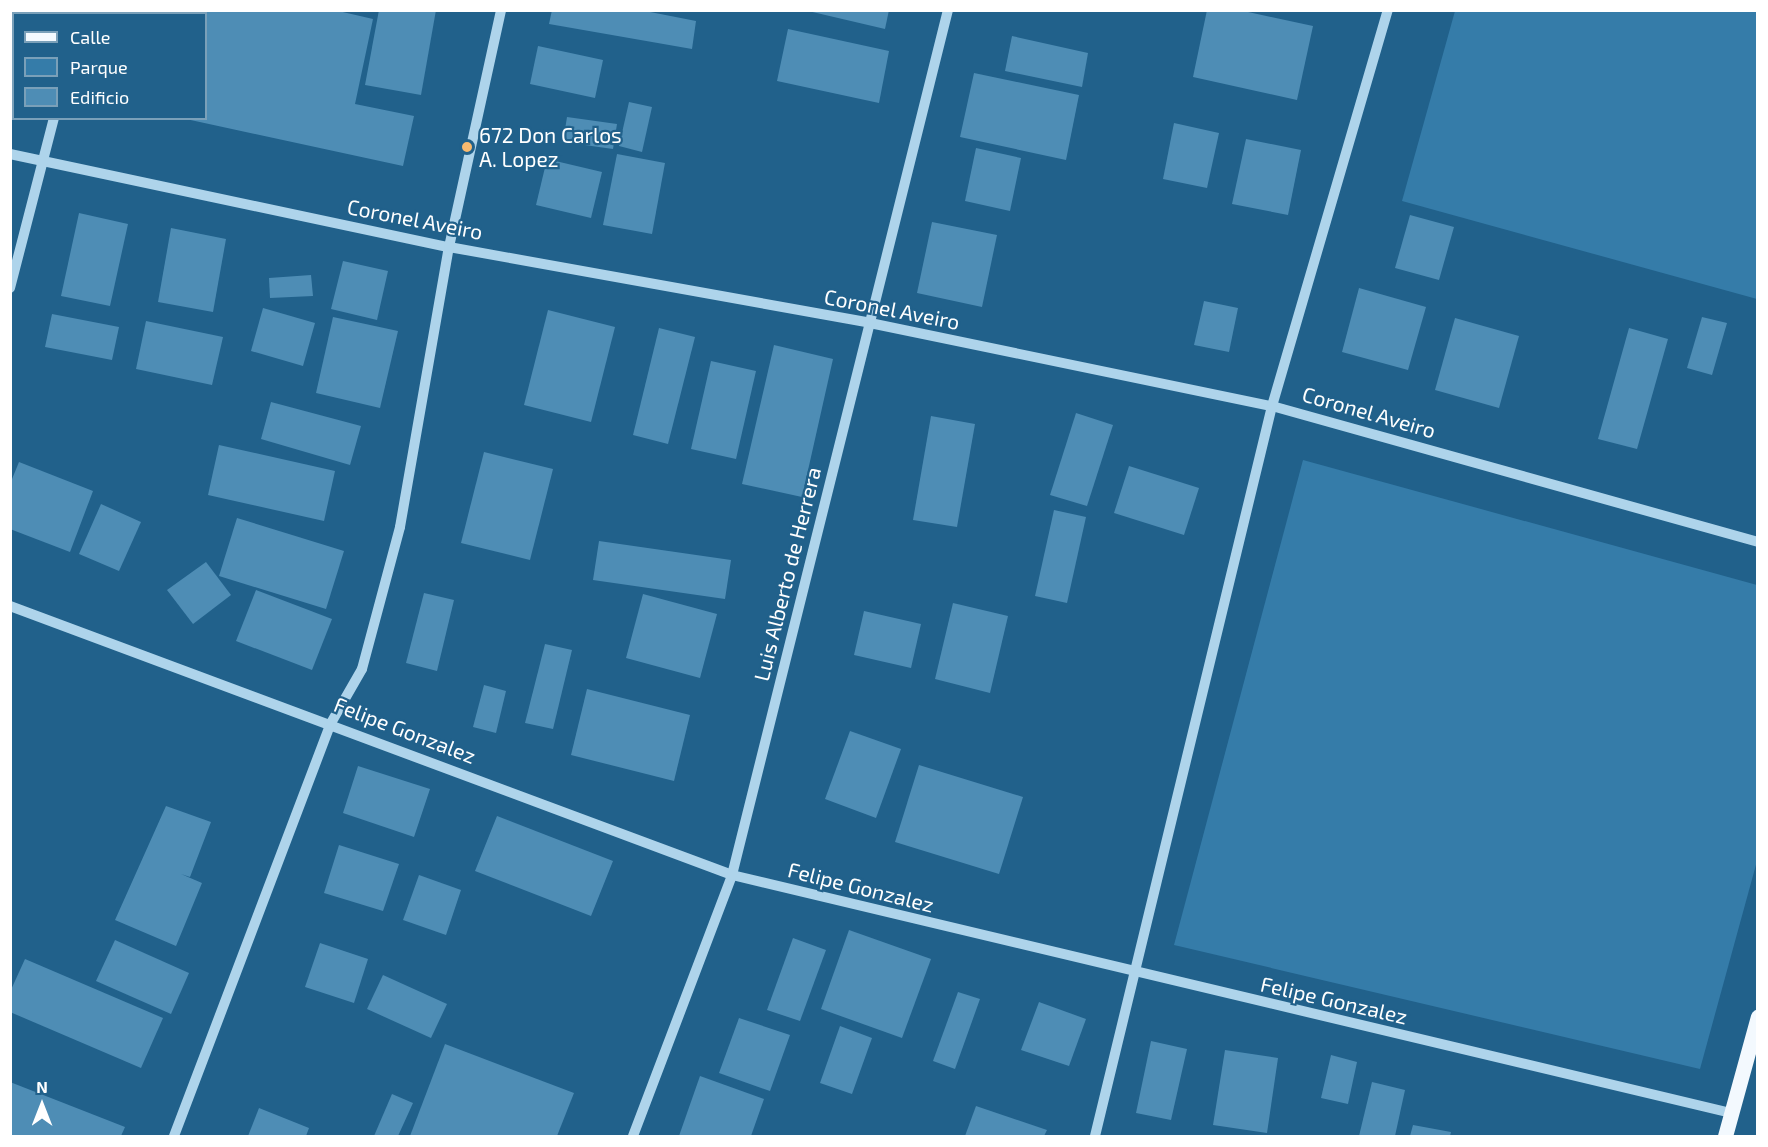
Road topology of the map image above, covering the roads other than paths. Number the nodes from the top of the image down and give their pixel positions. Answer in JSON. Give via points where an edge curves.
{"nodes":[{"id":1,"x":501,"y":10,"type":"edge"},
{"id":2,"x":948,"y":10,"type":"edge"},
{"id":3,"x":1388,"y":10,"type":"edge"},
{"id":4,"x":54,"y":120,"type":"edge"},
{"id":5,"x":10,"y":154,"type":"edge"},
{"id":6,"x":44,"y":162,"type":"junction"},
{"id":7,"x":448,"y":247,"type":"junction"},
{"id":8,"x":10,"y":288,"type":"edge"},
{"id":9,"x":870,"y":323,"type":"junction"},
{"id":10,"x":1272,"y":406,"type":"junction"},
{"id":11,"x":1758,"y":542,"type":"edge"},
{"id":12,"x":10,"y":606,"type":"edge"},
{"id":13,"x":330,"y":723,"type":"junction"},
{"id":14,"x":732,"y":875,"type":"junction"},
{"id":15,"x":1136,"y":974,"type":"junction"},
{"id":16,"x":1758,"y":1016,"type":"edge"},
{"id":17,"x":1752,"y":1056,"type":"edge"},
{"id":18,"x":1731,"y":1113,"type":"junction"},
{"id":19,"x":174,"y":1137,"type":"edge"},
{"id":20,"x":633,"y":1137,"type":"edge"},
{"id":21,"x":1095,"y":1137,"type":"edge"},
{"id":22,"x":1725,"y":1137,"type":"edge"}],
"edges":[{"from":1,"to":7,"type":"street"},
{"from":2,"to":9,"type":"street","name":"Luis Alberto de Herrera"},
{"from":3,"to":10,"type":"street"},
{"from":4,"to":6,"type":"street"},
{"from":5,"to":6,"type":"street","name":"Coronel Aveiro"},
{"from":6,"to":7,"type":"street","name":"Coronel Aveiro"},
{"from":6,"to":8,"type":"street"},
{"from":7,"to":9,"type":"street","name":"Coronel Aveiro"},
{"from":7,"to":13,"type":"street","via":[[400,527],[362,669]]},
{"from":9,"to":10,"type":"street","name":"Coronel Aveiro"},
{"from":9,"to":14,"type":"street","name":"Luis Alberto de Herrera"},
{"from":10,"to":11,"type":"street","name":"Coronel Aveiro"},
{"from":10,"to":15,"type":"street"},
{"from":12,"to":13,"type":"street","name":"Felipe Gonzalez"},
{"from":13,"to":14,"type":"street","name":"Felipe Gonzalez"},
{"from":13,"to":19,"type":"street"},
{"from":14,"to":15,"type":"street","name":"Felipe Gonzalez"},
{"from":14,"to":20,"type":"street","name":"Luis Alberto de Herrera"},
{"from":15,"to":18,"type":"street","name":"Felipe Gonzalez"},
{"from":15,"to":21,"type":"street"},
{"from":16,"to":17,"type":"main road"},
{"from":17,"to":18,"type":"main road"},
{"from":18,"to":22,"type":"main road"}]}
